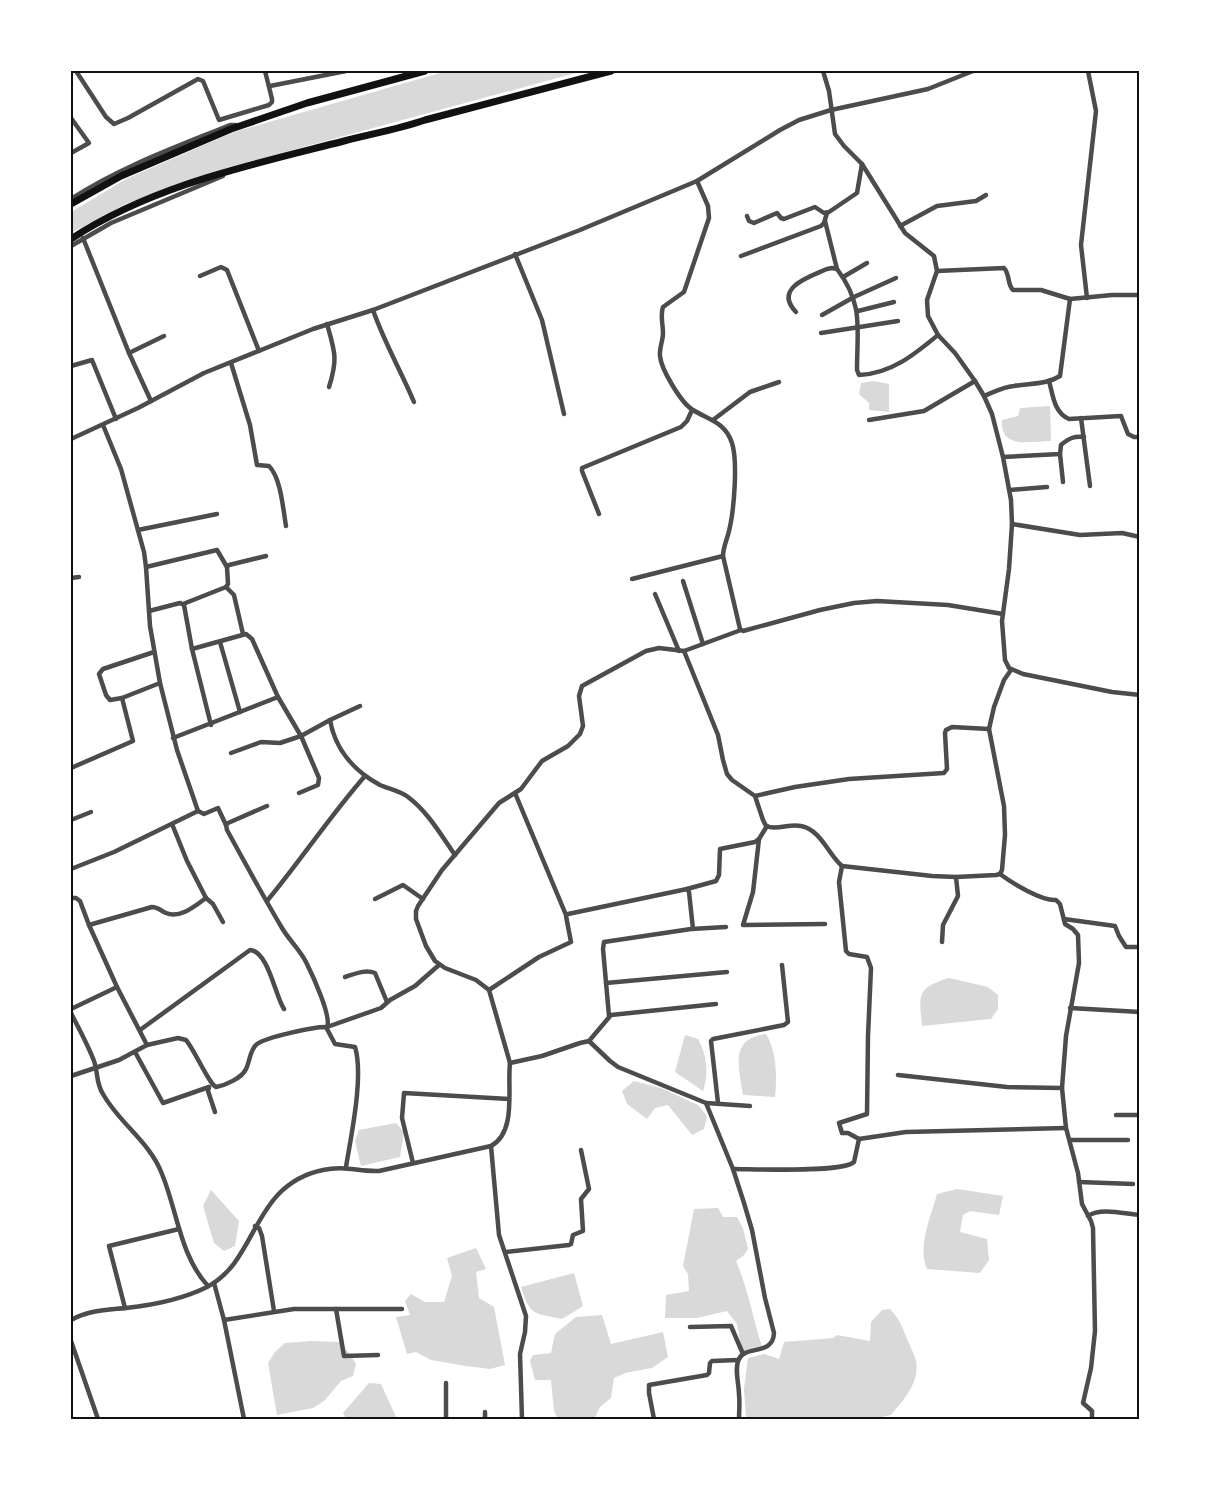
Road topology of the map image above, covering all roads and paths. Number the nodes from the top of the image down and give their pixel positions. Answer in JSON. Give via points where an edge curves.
{"nodes":[{"id":1,"x":76,"y":71,"type":"edge"},
{"id":2,"x":265,"y":71,"type":"edge"},
{"id":3,"x":346,"y":71,"type":"edge"},
{"id":4,"x":425,"y":71,"type":"edge"},
{"id":5,"x":611,"y":71,"type":"edge"},
{"id":6,"x":822,"y":71,"type":"edge"},
{"id":7,"x":973,"y":71,"type":"edge"},
{"id":8,"x":1088,"y":71,"type":"edge"},
{"id":9,"x":270,"y":86,"type":"junction"},
{"id":10,"x":831,"y":110,"type":"junction"},
{"id":11,"x":71,"y":118,"type":"edge"},
{"id":12,"x":244,"y":125,"type":"junction"},
{"id":13,"x":71,"y":154,"type":"edge"},
{"id":14,"x":862,"y":164,"type":"junction"},
{"id":15,"x":233,"y":171,"type":"junction"},
{"id":16,"x":698,"y":182,"type":"junction"},
{"id":17,"x":986,"y":195,"type":"dead end"},
{"id":18,"x":71,"y":199,"type":"edge"},
{"id":19,"x":71,"y":204,"type":"edge"},
{"id":20,"x":827,"y":213,"type":"junction"},
{"id":21,"x":747,"y":216,"type":"dead end"},
{"id":22,"x":825,"y":221,"type":"junction"},
{"id":23,"x":900,"y":226,"type":"junction"},
{"id":24,"x":83,"y":238,"type":"junction"},
{"id":25,"x":71,"y":239,"type":"edge"},
{"id":26,"x":71,"y":246,"type":"edge"},
{"id":27,"x":515,"y":254,"type":"junction"},
{"id":28,"x":741,"y":256,"type":"dead end"},
{"id":29,"x":867,"y":263,"type":"dead end"},
{"id":30,"x":838,"y":269,"type":"junction"},
{"id":31,"x":937,"y":271,"type":"junction"},
{"id":32,"x":200,"y":276,"type":"dead end"},
{"id":33,"x":843,"y":277,"type":"junction"},
{"id":34,"x":896,"y":278,"type":"dead end"},
{"id":35,"x":854,"y":296,"type":"junction"},
{"id":36,"x":1140,"y":296,"type":"edge"},
{"id":37,"x":1087,"y":298,"type":"junction"},
{"id":38,"x":1070,"y":299,"type":"junction"},
{"id":39,"x":894,"y":302,"type":"dead end"},
{"id":40,"x":373,"y":310,"type":"junction"},
{"id":41,"x":858,"y":311,"type":"junction"},
{"id":42,"x":796,"y":312,"type":"dead end"},
{"id":43,"x":822,"y":315,"type":"dead end"},
{"id":44,"x":898,"y":321,"type":"dead end"},
{"id":45,"x":327,"y":324,"type":"junction"},
{"id":46,"x":858,"y":326,"type":"junction"},
{"id":47,"x":821,"y":333,"type":"dead end"},
{"id":48,"x":938,"y":335,"type":"junction"},
{"id":49,"x":164,"y":336,"type":"dead end"},
{"id":50,"x":259,"y":351,"type":"junction"},
{"id":51,"x":128,"y":353,"type":"junction"},
{"id":52,"x":231,"y":363,"type":"junction"},
{"id":53,"x":71,"y":366,"type":"edge"},
{"id":54,"x":975,"y":381,"type":"junction"},
{"id":55,"x":779,"y":382,"type":"dead end"},
{"id":56,"x":1050,"y":382,"type":"junction"},
{"id":57,"x":329,"y":387,"type":"dead end"},
{"id":58,"x":984,"y":396,"type":"junction"},
{"id":59,"x":151,"y":401,"type":"junction"},
{"id":60,"x":414,"y":402,"type":"dead end"},
{"id":61,"x":692,"y":410,"type":"junction"},
{"id":62,"x":564,"y":414,"type":"dead end"},
{"id":63,"x":1082,"y":418,"type":"junction"},
{"id":64,"x":116,"y":419,"type":"junction"},
{"id":65,"x":713,"y":420,"type":"junction"},
{"id":66,"x":869,"y":420,"type":"dead end"},
{"id":67,"x":103,"y":424,"type":"junction"},
{"id":68,"x":1084,"y":437,"type":"junction"},
{"id":69,"x":1140,"y":437,"type":"edge"},
{"id":70,"x":71,"y":439,"type":"edge"},
{"id":71,"x":1060,"y":454,"type":"junction"},
{"id":72,"x":1003,"y":457,"type":"junction"},
{"id":73,"x":1063,"y":482,"type":"dead end"},
{"id":74,"x":1090,"y":486,"type":"dead end"},
{"id":75,"x":1047,"y":487,"type":"dead end"},
{"id":76,"x":1010,"y":490,"type":"junction"},
{"id":77,"x":217,"y":514,"type":"dead end"},
{"id":78,"x":599,"y":514,"type":"dead end"},
{"id":79,"x":1012,"y":524,"type":"junction"},
{"id":80,"x":286,"y":526,"type":"dead end"},
{"id":81,"x":138,"y":530,"type":"junction"},
{"id":82,"x":1140,"y":537,"type":"edge"},
{"id":83,"x":266,"y":556,"type":"dead end"},
{"id":84,"x":723,"y":556,"type":"junction"},
{"id":85,"x":146,"y":567,"type":"junction"},
{"id":86,"x":227,"y":567,"type":"junction"},
{"id":87,"x":79,"y":577,"type":"dead end"},
{"id":88,"x":71,"y":578,"type":"edge"},
{"id":89,"x":632,"y":579,"type":"dead end"},
{"id":90,"x":683,"y":581,"type":"dead end"},
{"id":91,"x":226,"y":587,"type":"junction"},
{"id":92,"x":655,"y":594,"type":"dead end"},
{"id":93,"x":182,"y":604,"type":"junction"},
{"id":94,"x":149,"y":611,"type":"junction"},
{"id":95,"x":1003,"y":614,"type":"junction"},
{"id":96,"x":741,"y":630,"type":"junction"},
{"id":97,"x":243,"y":634,"type":"junction"},
{"id":98,"x":220,"y":642,"type":"junction"},
{"id":99,"x":703,"y":644,"type":"junction"},
{"id":100,"x":192,"y":649,"type":"junction"},
{"id":101,"x":682,"y":651,"type":"junction"},
{"id":102,"x":154,"y":652,"type":"junction"},
{"id":103,"x":1011,"y":670,"type":"junction"},
{"id":104,"x":160,"y":683,"type":"junction"},
{"id":105,"x":1140,"y":696,"type":"edge"},
{"id":106,"x":278,"y":697,"type":"junction"},
{"id":107,"x":122,"y":698,"type":"junction"},
{"id":108,"x":360,"y":706,"type":"dead end"},
{"id":109,"x":240,"y":712,"type":"junction"},
{"id":110,"x":330,"y":720,"type":"junction"},
{"id":111,"x":210,"y":725,"type":"junction"},
{"id":112,"x":990,"y":729,"type":"junction"},
{"id":113,"x":301,"y":736,"type":"junction"},
{"id":114,"x":173,"y":738,"type":"junction"},
{"id":115,"x":231,"y":753,"type":"dead end"},
{"id":116,"x":71,"y":768,"type":"edge"},
{"id":117,"x":365,"y":776,"type":"junction"},
{"id":118,"x":299,"y":793,"type":"dead end"},
{"id":119,"x":515,"y":793,"type":"junction"},
{"id":120,"x":755,"y":796,"type":"junction"},
{"id":121,"x":267,"y":806,"type":"dead end"},
{"id":122,"x":198,"y":811,"type":"junction"},
{"id":123,"x":91,"y":812,"type":"dead end"},
{"id":124,"x":71,"y":820,"type":"edge"},
{"id":125,"x":172,"y":824,"type":"junction"},
{"id":126,"x":226,"y":825,"type":"junction"},
{"id":127,"x":767,"y":826,"type":"junction"},
{"id":128,"x":759,"y":839,"type":"junction"},
{"id":129,"x":455,"y":855,"type":"junction"},
{"id":130,"x":842,"y":866,"type":"junction"},
{"id":131,"x":71,"y":869,"type":"edge"},
{"id":132,"x":1000,"y":874,"type":"junction"},
{"id":133,"x":956,"y":877,"type":"junction"},
{"id":134,"x":687,"y":889,"type":"junction"},
{"id":135,"x":71,"y":898,"type":"edge"},
{"id":136,"x":206,"y":898,"type":"junction"},
{"id":137,"x":375,"y":899,"type":"dead end"},
{"id":138,"x":423,"y":899,"type":"junction"},
{"id":139,"x":267,"y":901,"type":"junction"},
{"id":140,"x":566,"y":915,"type":"junction"},
{"id":141,"x":1064,"y":919,"type":"junction"},
{"id":142,"x":222,"y":922,"type":"dead end"},
{"id":143,"x":825,"y":924,"type":"dead end"},
{"id":144,"x":89,"y":926,"type":"junction"},
{"id":145,"x":726,"y":927,"type":"dead end"},
{"id":146,"x":693,"y":929,"type":"junction"},
{"id":147,"x":942,"y":942,"type":"dead end"},
{"id":148,"x":1140,"y":947,"type":"edge"},
{"id":149,"x":440,"y":965,"type":"junction"},
{"id":150,"x":782,"y":965,"type":"dead end"},
{"id":151,"x":728,"y":972,"type":"dead end"},
{"id":152,"x":345,"y":977,"type":"dead end"},
{"id":153,"x":606,"y":983,"type":"junction"},
{"id":154,"x":117,"y":987,"type":"junction"},
{"id":155,"x":489,"y":990,"type":"junction"},
{"id":156,"x":387,"y":1002,"type":"junction"},
{"id":157,"x":716,"y":1004,"type":"dead end"},
{"id":158,"x":1070,"y":1008,"type":"junction"},
{"id":159,"x":284,"y":1009,"type":"dead end"},
{"id":160,"x":71,"y":1011,"type":"edge"},
{"id":161,"x":1140,"y":1012,"type":"edge"},
{"id":162,"x":609,"y":1016,"type":"junction"},
{"id":163,"x":327,"y":1027,"type":"junction"},
{"id":164,"x":140,"y":1030,"type":"junction"},
{"id":165,"x":590,"y":1041,"type":"junction"},
{"id":166,"x":147,"y":1046,"type":"junction"},
{"id":167,"x":135,"y":1052,"type":"junction"},
{"id":168,"x":510,"y":1063,"type":"junction"},
{"id":169,"x":96,"y":1068,"type":"junction"},
{"id":170,"x":898,"y":1075,"type":"dead end"},
{"id":171,"x":71,"y":1076,"type":"edge"},
{"id":172,"x":210,"y":1087,"type":"junction"},
{"id":173,"x":1062,"y":1088,"type":"junction"},
{"id":174,"x":196,"y":1095,"type":"dead end"},
{"id":175,"x":509,"y":1099,"type":"junction"},
{"id":176,"x":706,"y":1103,"type":"junction"},
{"id":177,"x":718,"y":1103,"type":"junction"},
{"id":178,"x":750,"y":1106,"type":"dead end"},
{"id":179,"x":214,"y":1112,"type":"dead end"},
{"id":180,"x":1140,"y":1115,"type":"edge"},
{"id":181,"x":1116,"y":1116,"type":"dead end"},
{"id":182,"x":1066,"y":1128,"type":"junction"},
{"id":183,"x":859,"y":1139,"type":"junction"},
{"id":184,"x":1070,"y":1140,"type":"junction"},
{"id":185,"x":1128,"y":1140,"type":"dead end"},
{"id":186,"x":491,"y":1146,"type":"junction"},
{"id":187,"x":581,"y":1150,"type":"dead end"},
{"id":188,"x":413,"y":1163,"type":"junction"},
{"id":189,"x":346,"y":1167,"type":"junction"},
{"id":190,"x":733,"y":1169,"type":"junction"},
{"id":191,"x":1079,"y":1182,"type":"junction"},
{"id":192,"x":1133,"y":1184,"type":"dead end"},
{"id":193,"x":1140,"y":1215,"type":"edge"},
{"id":194,"x":1088,"y":1216,"type":"junction"},
{"id":195,"x":255,"y":1226,"type":"junction"},
{"id":196,"x":179,"y":1229,"type":"junction"},
{"id":197,"x":506,"y":1252,"type":"junction"},
{"id":198,"x":214,"y":1283,"type":"junction"},
{"id":199,"x":208,"y":1286,"type":"junction"},
{"id":200,"x":125,"y":1308,"type":"junction"},
{"id":201,"x":336,"y":1309,"type":"junction"},
{"id":202,"x":402,"y":1309,"type":"dead end"},
{"id":203,"x":274,"y":1311,"type":"junction"},
{"id":204,"x":71,"y":1320,"type":"edge"},
{"id":205,"x":224,"y":1320,"type":"junction"},
{"id":206,"x":690,"y":1327,"type":"dead end"},
{"id":207,"x":71,"y":1341,"type":"edge"},
{"id":208,"x":743,"y":1354,"type":"junction"},
{"id":209,"x":378,"y":1355,"type":"dead end"},
{"id":210,"x":738,"y":1360,"type":"junction"},
{"id":211,"x":446,"y":1383,"type":"dead end"},
{"id":212,"x":485,"y":1412,"type":"dead end"},
{"id":213,"x":98,"y":1419,"type":"edge"},
{"id":214,"x":244,"y":1419,"type":"edge"},
{"id":215,"x":446,"y":1419,"type":"edge"},
{"id":216,"x":485,"y":1419,"type":"edge"},
{"id":217,"x":522,"y":1419,"type":"edge"},
{"id":218,"x":654,"y":1419,"type":"edge"},
{"id":219,"x":739,"y":1419,"type":"edge"},
{"id":220,"x":1092,"y":1419,"type":"edge"}],
"edges":[{"from":1,"to":9,"type":"street","via":[[114,124],[198,79],[202,79],[220,120],[271,104]]},
{"from":2,"to":9,"type":"street"},
{"from":3,"to":9,"type":"street"},
{"from":4,"to":12,"type":"main road","via":[[307,103]]},
{"from":5,"to":15,"type":"main road"},
{"from":6,"to":10,"type":"street"},
{"from":7,"to":10,"type":"street","via":[[914,93]]},
{"from":8,"to":37,"type":"street","via":[[1096,112],[1081,245]]},
{"from":10,"to":14,"type":"street","via":[[835,134]]},
{"from":10,"to":16,"type":"street","via":[[789,125]]},
{"from":11,"to":13,"type":"street","via":[[89,143]]},
{"from":12,"to":18,"type":"street","via":[[230,125],[155,155]]},
{"from":12,"to":19,"type":"main road","via":[[121,176]]},
{"from":14,"to":20,"type":"street","via":[[857,194]]},
{"from":14,"to":23,"type":"street"},
{"from":15,"to":24,"type":"street"},
{"from":15,"to":25,"type":"main road","via":[[170,190],[109,216]]},
{"from":16,"to":27,"type":"street"},
{"from":16,"to":61,"type":"street","via":[[708,206],[709,218],[684,292],[663,307],[663,340],[659,354],[664,370]]},
{"from":17,"to":23,"type":"street","via":[[976,201],[937,206]]},
{"from":20,"to":21,"type":"street","via":[[816,207],[784,219],[777,213],[754,223]]},
{"from":20,"to":22,"type":"street"},
{"from":22,"to":28,"type":"street","via":[[821,226]]},
{"from":22,"to":30,"type":"street"},
{"from":23,"to":31,"type":"street","via":[[934,256]]},
{"from":24,"to":26,"type":"street"},
{"from":24,"to":51,"type":"street"},
{"from":27,"to":40,"type":"street"},
{"from":27,"to":62,"type":"street","via":[[547,336]]},
{"from":29,"to":33,"type":"street"},
{"from":30,"to":33,"type":"street"},
{"from":30,"to":42,"type":"street","via":[[827,269],[794,286],[788,300]]},
{"from":31,"to":38,"type":"street","via":[[1004,268],[1013,290],[1041,290]]},
{"from":31,"to":48,"type":"street","via":[[926,306]]},
{"from":32,"to":50,"type":"street","via":[[220,267],[227,270]]},
{"from":33,"to":35,"type":"street"},
{"from":34,"to":35,"type":"street"},
{"from":35,"to":41,"type":"street"},
{"from":35,"to":43,"type":"street"},
{"from":36,"to":37,"type":"street"},
{"from":37,"to":38,"type":"street"},
{"from":38,"to":56,"type":"street","via":[[1060,376]]},
{"from":39,"to":41,"type":"street"},
{"from":40,"to":45,"type":"street"},
{"from":40,"to":60,"type":"street"},
{"from":41,"to":46,"type":"street"},
{"from":44,"to":46,"type":"street"},
{"from":45,"to":50,"type":"street"},
{"from":45,"to":57,"type":"street","via":[[336,358]]},
{"from":46,"to":47,"type":"street"},
{"from":46,"to":48,"type":"street","via":[[857,371],[861,375],[894,367]]},
{"from":48,"to":54,"type":"street"},
{"from":49,"to":51,"type":"street"},
{"from":50,"to":52,"type":"street"},
{"from":51,"to":59,"type":"street"},
{"from":52,"to":59,"type":"street"},
{"from":52,"to":80,"type":"street","via":[[252,433],[257,466],[271,468],[282,497]]},
{"from":53,"to":64,"type":"street","via":[[92,360]]},
{"from":54,"to":58,"type":"street"},
{"from":54,"to":66,"type":"street","via":[[924,412]]},
{"from":55,"to":65,"type":"street","via":[[750,392]]},
{"from":56,"to":58,"type":"street","via":[[1012,386]]},
{"from":56,"to":63,"type":"street","via":[[1057,408],[1064,417]]},
{"from":58,"to":72,"type":"street"},
{"from":59,"to":64,"type":"street"},
{"from":61,"to":65,"type":"street"},
{"from":61,"to":78,"type":"street","via":[[681,427],[582,468]]},
{"from":63,"to":68,"type":"street"},
{"from":63,"to":69,"type":"street","via":[[1121,416],[1128,434]]},
{"from":64,"to":67,"type":"street"},
{"from":65,"to":84,"type":"street","via":[[729,435],[735,454],[733,505]]},
{"from":67,"to":70,"type":"street"},
{"from":67,"to":81,"type":"street","via":[[121,469]]},
{"from":68,"to":71,"type":"street","via":[[1074,436],[1066,441],[1061,445]]},
{"from":68,"to":74,"type":"street"},
{"from":71,"to":72,"type":"street"},
{"from":71,"to":73,"type":"street"},
{"from":72,"to":76,"type":"street"},
{"from":75,"to":76,"type":"street"},
{"from":76,"to":79,"type":"street"},
{"from":77,"to":81,"type":"street"},
{"from":79,"to":82,"type":"street","via":[[1080,535]]},
{"from":79,"to":95,"type":"street"},
{"from":81,"to":85,"type":"street"},
{"from":83,"to":86,"type":"street"},
{"from":84,"to":89,"type":"street"},
{"from":84,"to":96,"type":"street"},
{"from":85,"to":86,"type":"street","via":[[217,550]]},
{"from":85,"to":94,"type":"street"},
{"from":86,"to":91,"type":"street"},
{"from":87,"to":88,"type":"street"},
{"from":90,"to":99,"type":"street"},
{"from":91,"to":93,"type":"street"},
{"from":91,"to":97,"type":"street","via":[[234,595]]},
{"from":92,"to":101,"type":"street"},
{"from":93,"to":94,"type":"street"},
{"from":93,"to":100,"type":"street"},
{"from":94,"to":102,"type":"street"},
{"from":95,"to":96,"type":"street","via":[[948,605],[877,601],[820,610]]},
{"from":95,"to":103,"type":"street","via":[[1005,660]]},
{"from":96,"to":99,"type":"street"},
{"from":97,"to":98,"type":"street"},
{"from":97,"to":106,"type":"street","via":[[252,639]]},
{"from":98,"to":100,"type":"street"},
{"from":98,"to":109,"type":"street"},
{"from":99,"to":101,"type":"street"},
{"from":100,"to":111,"type":"street"},
{"from":101,"to":119,"type":"street","via":[[659,648],[646,651],[582,686],[579,696],[583,726],[580,734],[568,746],[542,760]]},
{"from":101,"to":120,"type":"street","via":[[718,735],[727,774]]},
{"from":102,"to":104,"type":"street"},
{"from":102,"to":107,"type":"street","via":[[100,672],[107,699]]},
{"from":103,"to":105,"type":"street"},
{"from":103,"to":112,"type":"street","via":[[994,708]]},
{"from":104,"to":107,"type":"street"},
{"from":104,"to":114,"type":"street"},
{"from":106,"to":109,"type":"street"},
{"from":106,"to":113,"type":"street"},
{"from":107,"to":116,"type":"street","via":[[133,741]]},
{"from":108,"to":110,"type":"street"},
{"from":109,"to":111,"type":"street"},
{"from":110,"to":113,"type":"street"},
{"from":110,"to":117,"type":"street","via":[[332,732],[345,756]]},
{"from":111,"to":114,"type":"street"},
{"from":112,"to":120,"type":"street","via":[[952,727],[946,730],[947,769],[944,773],[849,779]]},
{"from":112,"to":132,"type":"street","via":[[1004,806],[1004,864]]},
{"from":113,"to":115,"type":"street","via":[[280,743],[261,742]]},
{"from":113,"to":118,"type":"street","via":[[319,781]]},
{"from":114,"to":122,"type":"street"},
{"from":117,"to":129,"type":"street","via":[[407,796]]},
{"from":117,"to":139,"type":"street"},
{"from":119,"to":129,"type":"street","via":[[498,803]]},
{"from":119,"to":140,"type":"street"},
{"from":120,"to":127,"type":"street"},
{"from":121,"to":126,"type":"street"},
{"from":122,"to":125,"type":"street"},
{"from":122,"to":126,"type":"street","via":[[204,814],[218,808]]},
{"from":123,"to":124,"type":"street"},
{"from":125,"to":131,"type":"street"},
{"from":125,"to":136,"type":"street"},
{"from":126,"to":139,"type":"street"},
{"from":127,"to":128,"type":"street"},
{"from":127,"to":130,"type":"street","via":[[801,826],[812,830]]},
{"from":128,"to":134,"type":"street","via":[[720,849],[717,880]]},
{"from":128,"to":143,"type":"street","via":[[752,896],[743,925]]},
{"from":129,"to":138,"type":"street"},
{"from":130,"to":133,"type":"street"},
{"from":130,"to":183,"type":"street","via":[[840,882],[846,951],[867,957],[871,968],[867,1114],[838,1123],[842,1133]]},
{"from":132,"to":133,"type":"street"},
{"from":132,"to":141,"type":"street","via":[[1042,897],[1056,900]]},
{"from":133,"to":147,"type":"street","via":[[958,896],[943,925]]},
{"from":134,"to":140,"type":"street"},
{"from":134,"to":146,"type":"street"},
{"from":135,"to":144,"type":"street","via":[[80,901]]},
{"from":136,"to":142,"type":"street"},
{"from":136,"to":144,"type":"street","via":[[180,915],[152,907]]},
{"from":137,"to":138,"type":"street","via":[[403,886]]},
{"from":138,"to":149,"type":"street","via":[[416,911],[416,919],[426,946]]},
{"from":139,"to":163,"type":"street","via":[[291,944],[306,962],[322,998],[329,1020]]},
{"from":140,"to":155,"type":"street","via":[[571,942],[539,957]]},
{"from":141,"to":148,"type":"street","via":[[1116,926],[1126,947]]},
{"from":141,"to":158,"type":"street","via":[[1065,924],[1078,935],[1079,964]]},
{"from":144,"to":154,"type":"street"},
{"from":145,"to":146,"type":"street"},
{"from":146,"to":153,"type":"street","via":[[606,941],[603,943]]},
{"from":149,"to":155,"type":"street","via":[[476,980]]},
{"from":149,"to":156,"type":"street","via":[[415,986]]},
{"from":150,"to":177,"type":"street","via":[[787,1024],[711,1041]]},
{"from":151,"to":153,"type":"street"},
{"from":152,"to":156,"type":"street","via":[[363,971],[375,974]]},
{"from":153,"to":162,"type":"street"},
{"from":154,"to":160,"type":"street"},
{"from":154,"to":164,"type":"street"},
{"from":155,"to":168,"type":"street"},
{"from":156,"to":163,"type":"street","via":[[381,1008]]},
{"from":157,"to":162,"type":"street"},
{"from":158,"to":161,"type":"street"},
{"from":158,"to":173,"type":"street"},
{"from":159,"to":164,"type":"street","via":[[264,962],[258,953],[250,950]]},
{"from":160,"to":169,"type":"street"},
{"from":162,"to":165,"type":"street"},
{"from":163,"to":172,"type":"street","via":[[260,1042],[240,1075],[220,1086]]},
{"from":163,"to":189,"type":"street","via":[[335,1044],[352,1045],[356,1051],[355,1111]]},
{"from":164,"to":166,"type":"street"},
{"from":165,"to":168,"type":"street"},
{"from":165,"to":176,"type":"street","via":[[618,1066]]},
{"from":166,"to":167,"type":"street"},
{"from":166,"to":172,"type":"street","via":[[178,1038],[186,1040],[199,1059]]},
{"from":167,"to":169,"type":"street"},
{"from":167,"to":172,"type":"street","via":[[163,1102]]},
{"from":168,"to":175,"type":"street"},
{"from":169,"to":171,"type":"street"},
{"from":169,"to":196,"type":"street","via":[[104,1096],[162,1172]]},
{"from":170,"to":173,"type":"street","via":[[1007,1087]]},
{"from":172,"to":174,"type":"street"},
{"from":172,"to":179,"type":"street"},
{"from":173,"to":182,"type":"street"},
{"from":175,"to":186,"type":"street","via":[[505,1130]]},
{"from":175,"to":188,"type":"street","via":[[404,1093],[402,1118]]},
{"from":176,"to":177,"type":"street"},
{"from":176,"to":190,"type":"street"},
{"from":177,"to":178,"type":"street"},
{"from":180,"to":181,"type":"street"},
{"from":182,"to":183,"type":"street","via":[[912,1132]]},
{"from":182,"to":184,"type":"street"},
{"from":183,"to":190,"type":"street","via":[[851,1165],[808,1170]]},
{"from":184,"to":185,"type":"street"},
{"from":184,"to":191,"type":"street"},
{"from":186,"to":188,"type":"street"},
{"from":186,"to":197,"type":"street","via":[[498,1227]]},
{"from":187,"to":197,"type":"street","via":[[589,1189],[581,1200],[584,1231],[574,1235],[568,1245]]},
{"from":188,"to":189,"type":"street","via":[[379,1171]]},
{"from":189,"to":195,"type":"street","via":[[324,1169],[297,1179],[271,1202]]},
{"from":190,"to":208,"type":"street","via":[[750,1224],[774,1333],[773,1340],[765,1347]]},
{"from":191,"to":192,"type":"street"},
{"from":191,"to":194,"type":"street","via":[[1082,1204]]},
{"from":193,"to":194,"type":"street","via":[[1106,1212]]},
{"from":194,"to":220,"type":"street","via":[[1093,1228],[1095,1331],[1083,1402],[1092,1411]]},
{"from":195,"to":198,"type":"street","via":[[232,1268]]},
{"from":195,"to":203,"type":"street","via":[[262,1236]]},
{"from":196,"to":199,"type":"street","via":[[196,1270]]},
{"from":196,"to":200,"type":"street","via":[[109,1246]]},
{"from":197,"to":217,"type":"street","via":[[526,1316],[520,1354]]},
{"from":198,"to":199,"type":"street"},
{"from":198,"to":205,"type":"street"},
{"from":199,"to":200,"type":"street","via":[[166,1302]]},
{"from":200,"to":204,"type":"street","via":[[93,1311]]},
{"from":201,"to":202,"type":"street"},
{"from":201,"to":203,"type":"street"},
{"from":201,"to":209,"type":"street","via":[[344,1356]]},
{"from":203,"to":205,"type":"street"},
{"from":205,"to":214,"type":"street"},
{"from":206,"to":208,"type":"street","via":[[731,1326]]},
{"from":207,"to":213,"type":"street"},
{"from":208,"to":210,"type":"street"},
{"from":210,"to":218,"type":"street","via":[[712,1361],[707,1375],[649,1385]]},
{"from":210,"to":219,"type":"street"},
{"from":211,"to":215,"type":"street"},
{"from":212,"to":216,"type":"street"}]}
